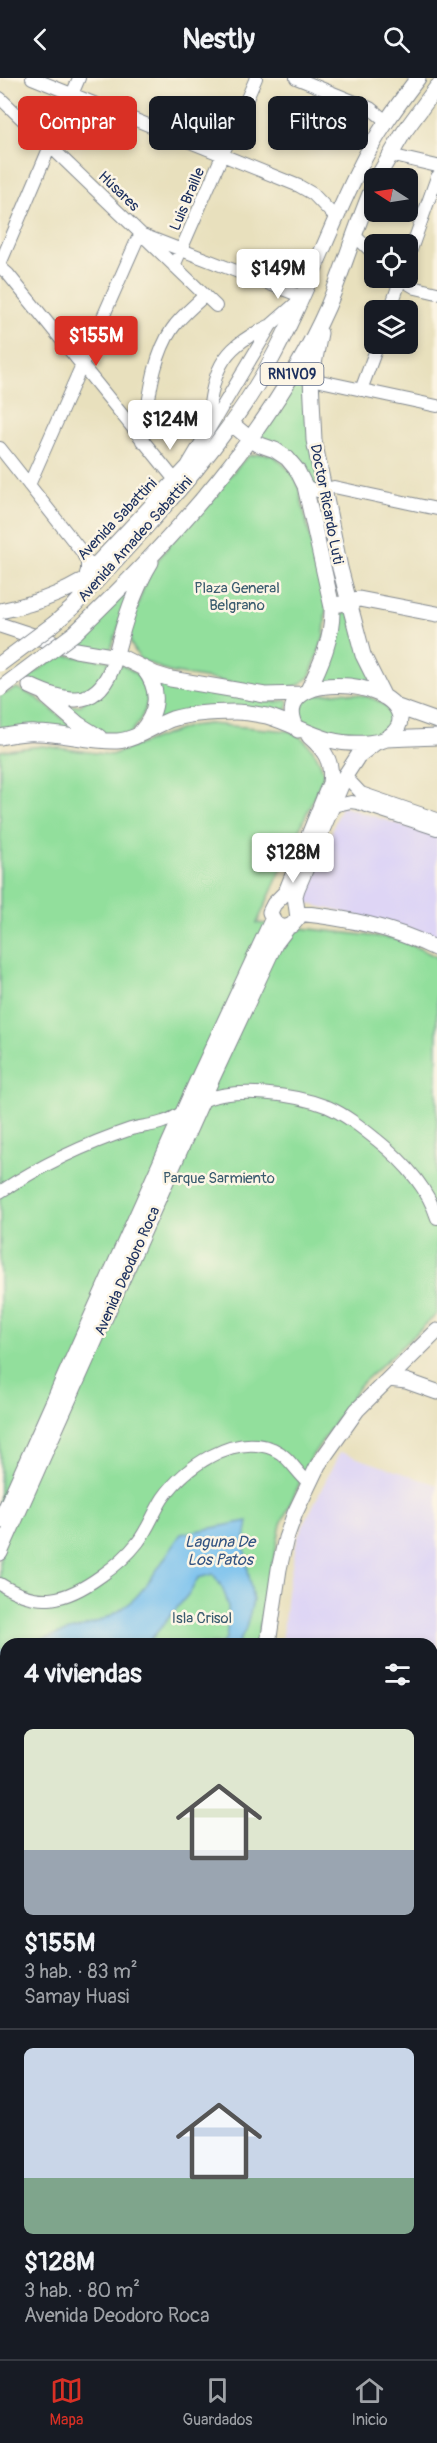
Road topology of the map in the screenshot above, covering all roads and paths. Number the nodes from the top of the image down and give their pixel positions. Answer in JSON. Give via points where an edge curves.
{"nodes":[{"id":1,"x":32,"y":78,"type":"edge"},
{"id":2,"x":78,"y":78,"type":"edge"},
{"id":3,"x":256,"y":78,"type":"edge"},
{"id":4,"x":296,"y":78,"type":"edge"},
{"id":5,"x":418,"y":78,"type":"edge"},
{"id":6,"x":437,"y":87,"type":"edge"},
{"id":7,"x":72,"y":94,"type":"junction"},
{"id":8,"x":0,"y":98,"type":"edge"},
{"id":9,"x":18,"y":115,"type":"edge"},
{"id":10,"x":386,"y":120,"type":"junction"},
{"id":11,"x":48,"y":150,"type":"edge"},
{"id":12,"x":54,"y":150,"type":"edge"},
{"id":13,"x":390,"y":155,"type":"junction"},
{"id":14,"x":222,"y":156,"type":"junction"},
{"id":15,"x":437,"y":166,"type":"edge"},
{"id":16,"x":383,"y":168,"type":"edge"},
{"id":17,"x":437,"y":177,"type":"edge"},
{"id":18,"x":364,"y":209,"type":"edge"},
{"id":19,"x":337,"y":219,"type":"junction"},
{"id":20,"x":354,"y":234,"type":"junction"},
{"id":21,"x":417,"y":234,"type":"edge"},
{"id":22,"x":143,"y":235,"type":"junction"},
{"id":23,"x":364,"y":244,"type":"edge"},
{"id":24,"x":182,"y":249,"type":"junction"},
{"id":25,"x":0,"y":266,"type":"edge"},
{"id":26,"x":174,"y":266,"type":"junction"},
{"id":27,"x":416,"y":288,"type":"edge"},
{"id":28,"x":437,"y":293,"type":"edge"},
{"id":29,"x":205,"y":295,"type":"junction"},
{"id":30,"x":303,"y":297,"type":"junction"},
{"id":31,"x":328,"y":305,"type":"junction"},
{"id":32,"x":216,"y":306,"type":"dead end"},
{"id":33,"x":271,"y":325,"type":"junction"},
{"id":34,"x":374,"y":354,"type":"edge"},
{"id":35,"x":81,"y":365,"type":"junction"},
{"id":36,"x":311,"y":379,"type":"junction"},
{"id":37,"x":361,"y":390,"type":"junction"},
{"id":38,"x":437,"y":406,"type":"edge"},
{"id":39,"x":218,"y":411,"type":"junction"},
{"id":40,"x":232,"y":424,"type":"junction"},
{"id":41,"x":205,"y":436,"type":"junction"},
{"id":42,"x":249,"y":439,"type":"junction"},
{"id":43,"x":142,"y":441,"type":"junction"},
{"id":44,"x":0,"y":448,"type":"edge"},
{"id":45,"x":177,"y":483,"type":"junction"},
{"id":46,"x":29,"y":485,"type":"junction"},
{"id":47,"x":305,"y":486,"type":"junction"},
{"id":48,"x":324,"y":491,"type":"junction"},
{"id":49,"x":437,"y":509,"type":"edge"},
{"id":50,"x":171,"y":532,"type":"junction"},
{"id":51,"x":87,"y":572,"type":"junction"},
{"id":52,"x":74,"y":585,"type":"junction"},
{"id":53,"x":349,"y":600,"type":"junction"},
{"id":54,"x":21,"y":607,"type":"junction"},
{"id":55,"x":332,"y":607,"type":"junction"},
{"id":56,"x":0,"y":611,"type":"edge"},
{"id":57,"x":437,"y":614,"type":"edge"},
{"id":58,"x":0,"y":624,"type":"edge"},
{"id":59,"x":115,"y":656,"type":"junction"},
{"id":60,"x":0,"y":664,"type":"edge"},
{"id":61,"x":0,"y":669,"type":"edge"},
{"id":62,"x":144,"y":669,"type":"junction"},
{"id":63,"x":30,"y":686,"type":"junction"},
{"id":64,"x":0,"y":689,"type":"edge"},
{"id":65,"x":305,"y":692,"type":"junction"},
{"id":66,"x":389,"y":701,"type":"junction"},
{"id":67,"x":437,"y":721,"type":"edge"},
{"id":68,"x":140,"y":732,"type":"junction"},
{"id":69,"x":303,"y":732,"type":"junction"},
{"id":70,"x":0,"y":737,"type":"edge"},
{"id":71,"x":437,"y":737,"type":"edge"},
{"id":72,"x":104,"y":740,"type":"junction"},
{"id":73,"x":382,"y":740,"type":"junction"},
{"id":74,"x":345,"y":776,"type":"junction"},
{"id":75,"x":333,"y":806,"type":"junction"},
{"id":76,"x":437,"y":819,"type":"edge"},
{"id":77,"x":437,"y":829,"type":"edge"},
{"id":78,"x":277,"y":901,"type":"junction"},
{"id":79,"x":298,"y":910,"type":"junction"},
{"id":80,"x":272,"y":920,"type":"junction"},
{"id":81,"x":288,"y":927,"type":"junction"},
{"id":82,"x":437,"y":949,"type":"edge"},
{"id":83,"x":202,"y":1101,"type":"junction"},
{"id":84,"x":183,"y":1113,"type":"junction"},
{"id":85,"x":0,"y":1191,"type":"edge"},
{"id":86,"x":437,"y":1218,"type":"edge"},
{"id":87,"x":437,"y":1329,"type":"edge"},
{"id":88,"x":400,"y":1367,"type":"junction"},
{"id":89,"x":389,"y":1379,"type":"junction"},
{"id":90,"x":437,"y":1386,"type":"edge"},
{"id":91,"x":437,"y":1392,"type":"edge"},
{"id":92,"x":309,"y":1483,"type":"junction"},
{"id":93,"x":0,"y":1521,"type":"edge"},
{"id":94,"x":0,"y":1553,"type":"edge"},
{"id":95,"x":0,"y":1584,"type":"edge"},
{"id":96,"x":269,"y":1638,"type":"edge"}],
"edges":[{"from":1,"to":7,"type":"street"},
{"from":2,"to":7,"type":"street"},
{"from":3,"to":14,"type":"street","name":"Luis Braille"},
{"from":4,"to":10,"type":"street","via":[[370,108]]},
{"from":5,"to":10,"type":"main road","name":"Avenida Amadeo Sabattini","number":"RN1V09"},
{"from":6,"to":13,"type":"main road","name":"Avenida Amadeo Sabattini","number":"RN1V09"},
{"from":7,"to":14,"type":"street"},
{"from":8,"to":9,"type":"street","name":"Húsares"},
{"from":10,"to":19,"type":"main road","name":"Avenida Amadeo Sabattini","number":"RN1V09"},
{"from":11,"to":25,"type":"street"},
{"from":12,"to":22,"type":"street","name":"Húsares"},
{"from":13,"to":15,"type":"street"},
{"from":13,"to":16,"type":"main road","name":"Avenida Amadeo Sabattini","number":"RN1V09"},
{"from":14,"to":19,"type":"street","via":[[306,190]]},
{"from":14,"to":24,"type":"street","name":"Luis Braille"},
{"from":17,"to":21,"type":"street"},
{"from":18,"to":20,"type":"main road","name":"Avenida Amadeo Sabattini","number":"RN1V09"},
{"from":19,"to":30,"type":"main road","name":"Avenida Amadeo Sabattini","number":"RN1V09"},
{"from":20,"to":23,"type":"street"},
{"from":20,"to":31,"type":"main road","name":"Avenida Amadeo Sabattini","number":"RN1V09"},
{"from":22,"to":24,"type":"street"},
{"from":22,"to":26,"type":"street","name":"Húsares"},
{"from":22,"to":35,"type":"street","via":[[137,240]]},
{"from":24,"to":26,"type":"street","name":"Luis Braille"},
{"from":24,"to":30,"type":"street"},
{"from":25,"to":35,"type":"street"},
{"from":26,"to":29,"type":"street","name":"Húsares"},
{"from":27,"to":28,"type":"street"},
{"from":29,"to":32,"type":"street","name":"Húsares"},
{"from":29,"to":43,"type":"street","via":[[181,318],[166,342],[154,378]]},
{"from":30,"to":33,"type":"street","name":"Avenida Sabattini"},
{"from":30,"to":40,"type":"main road","name":"Avenida Amadeo Sabattini","number":"RN1V09","via":[[277,350]]},
{"from":31,"to":36,"type":"main road","name":"Doctor Ricardo Luti"},
{"from":31,"to":42,"type":"main road","name":"Avenida Amadeo Sabattini","number":"RN1V09","via":[[292,374]]},
{"from":33,"to":39,"type":"street","name":"Avenida Sabattini"},
{"from":33,"to":41,"type":"street","via":[[240,341],[225,358],[213,383]]},
{"from":34,"to":37,"type":"street"},
{"from":35,"to":43,"type":"street"},
{"from":35,"to":46,"type":"street"},
{"from":36,"to":37,"type":"street"},
{"from":36,"to":48,"type":"main road","name":"Doctor Ricardo Luti","via":[[313,432]]},
{"from":37,"to":38,"type":"street"},
{"from":39,"to":40,"type":"street"},
{"from":39,"to":41,"type":"street","name":"Avenida Sabattini"},
{"from":40,"to":42,"type":"main road","name":"Doctor Ricardo Luti"},
{"from":40,"to":45,"type":"main road","name":"Avenida Amadeo Sabattini","number":"RN1V09"},
{"from":41,"to":45,"type":"street","name":"Avenida Sabattini"},
{"from":42,"to":47,"type":"main road","name":"Doctor Ricardo Luti","via":[[287,458]]},
{"from":42,"to":50,"type":"main road","name":"Avenida Amadeo Sabattini","number":"RN1V09"},
{"from":43,"to":45,"type":"street"},
{"from":44,"to":46,"type":"street"},
{"from":45,"to":51,"type":"street","name":"Avenida Sabattini"},
{"from":45,"to":52,"type":"main road","number":"RN1V09","via":[[162,505],[99,570]]},
{"from":45,"to":60,"type":"main road","name":"Avenida Amadeo Sabattini","bridge":true,"via":[[72,608]]},
{"from":46,"to":51,"type":"street","via":[[82,552]]},
{"from":47,"to":48,"type":"street"},
{"from":47,"to":55,"type":"main road","name":"Doctor Ricardo Luti"},
{"from":48,"to":49,"type":"street","via":[[334,487]]},
{"from":48,"to":53,"type":"main road","name":"Doctor Ricardo Luti"},
{"from":50,"to":59,"type":"main road","number":"RN1V09","via":[[142,579]]},
{"from":50,"to":64,"type":"main road","name":"Avenida Amadeo Sabattini","bridge":true,"via":[[75,632]]},
{"from":51,"to":52,"type":"street","name":"Avenida Sabattini"},
{"from":52,"to":54,"type":"main road","number":"RN1V09"},
{"from":53,"to":55,"type":"main road"},
{"from":53,"to":57,"type":"main road"},
{"from":53,"to":66,"type":"main road","name":"Doctor Ricardo Luti","via":[[363,655]]},
{"from":54,"to":56,"type":"main road","number":"RN1V09"},
{"from":54,"to":58,"type":"main road"},
{"from":55,"to":65,"type":"main road","name":"Doctor Ricardo Luti","via":[[323,658]]},
{"from":58,"to":59,"type":"main road","via":[[76,650]]},
{"from":59,"to":62,"type":"main road"},
{"from":59,"to":63,"type":"main road","number":"RN1V09","via":[[105,681],[86,698],[60,698]]},
{"from":61,"to":63,"type":"main road","number":"RN1V09"},
{"from":62,"to":65,"type":"main road","via":[[161,677],[265,695]]},
{"from":62,"to":68,"type":"main road","via":[[154,684],[156,699],[151,718]]},
{"from":63,"to":72,"type":"main road"},
{"from":65,"to":66,"type":"main road","via":[[346,686]]},
{"from":65,"to":69,"type":"main road","name":"Doctor Ricardo Luti","via":[[292,710],[293,719]]},
{"from":66,"to":67,"type":"main road"},
{"from":66,"to":73,"type":"main road","via":[[399,716],[399,725]]},
{"from":68,"to":69,"type":"main road","via":[[183,716],[237,712],[265,716]]},
{"from":68,"to":72,"type":"main road","via":[[123,740]]},
{"from":69,"to":73,"type":"main road","via":[[345,743]]},
{"from":69,"to":78,"type":"main road","name":"Avenida Deodoro Roca","via":[[326,752],[332,772],[286,892]]},
{"from":70,"to":72,"type":"main road","via":[[35,733]]},
{"from":71,"to":73,"type":"main road"},
{"from":73,"to":74,"type":"main road","name":"Avenida Deodoro Roca","via":[[358,756]]},
{"from":74,"to":75,"type":"main road","name":"Avenida Deodoro Roca"},
{"from":74,"to":76,"type":"street","via":[[361,793]]},
{"from":75,"to":77,"type":"street","via":[[358,803]]},
{"from":75,"to":79,"type":"main road","name":"Avenida Deodoro Roca","via":[[297,889]]},
{"from":78,"to":79,"type":"main road","via":[[288,900]]},
{"from":78,"to":80,"type":"main road","name":"Avenida Deodoro Roca","via":[[270,912]]},
{"from":79,"to":81,"type":"main road","name":"Avenida Deodoro Roca","via":[[296,922]]},
{"from":79,"to":82,"type":"main road","via":[[380,927]]},
{"from":80,"to":81,"type":"main road","via":[[280,927]]},
{"from":80,"to":84,"type":"main road","name":"Avenida Deodoro Roca"},
{"from":81,"to":83,"type":"main road","name":"Avenida Deodoro Roca","via":[[275,944]]},
{"from":83,"to":84,"type":"street"},
{"from":83,"to":86,"type":"street","via":[[265,1094],[329,1108],[373,1137],[401,1162],[422,1188]]},
{"from":83,"to":94,"type":"main road","name":"Avenida Deodoro Roca"},
{"from":84,"to":85,"type":"street","via":[[59,1159]]},
{"from":84,"to":93,"type":"main road","name":"Avenida Deodoro Roca"},
{"from":87,"to":88,"type":"main road"},
{"from":88,"to":89,"type":"main road"},
{"from":88,"to":90,"type":"main road","via":[[410,1376]]},
{"from":89,"to":91,"type":"main road"},
{"from":89,"to":92,"type":"main road","via":[[336,1437]]},
{"from":92,"to":95,"type":"street","via":[[288,1459],[272,1449],[252,1445],[226,1449],[174,1484],[130,1551],[80,1590],[45,1600],[23,1596]]},
{"from":92,"to":96,"type":"main road","via":[[281,1559]]}]}
